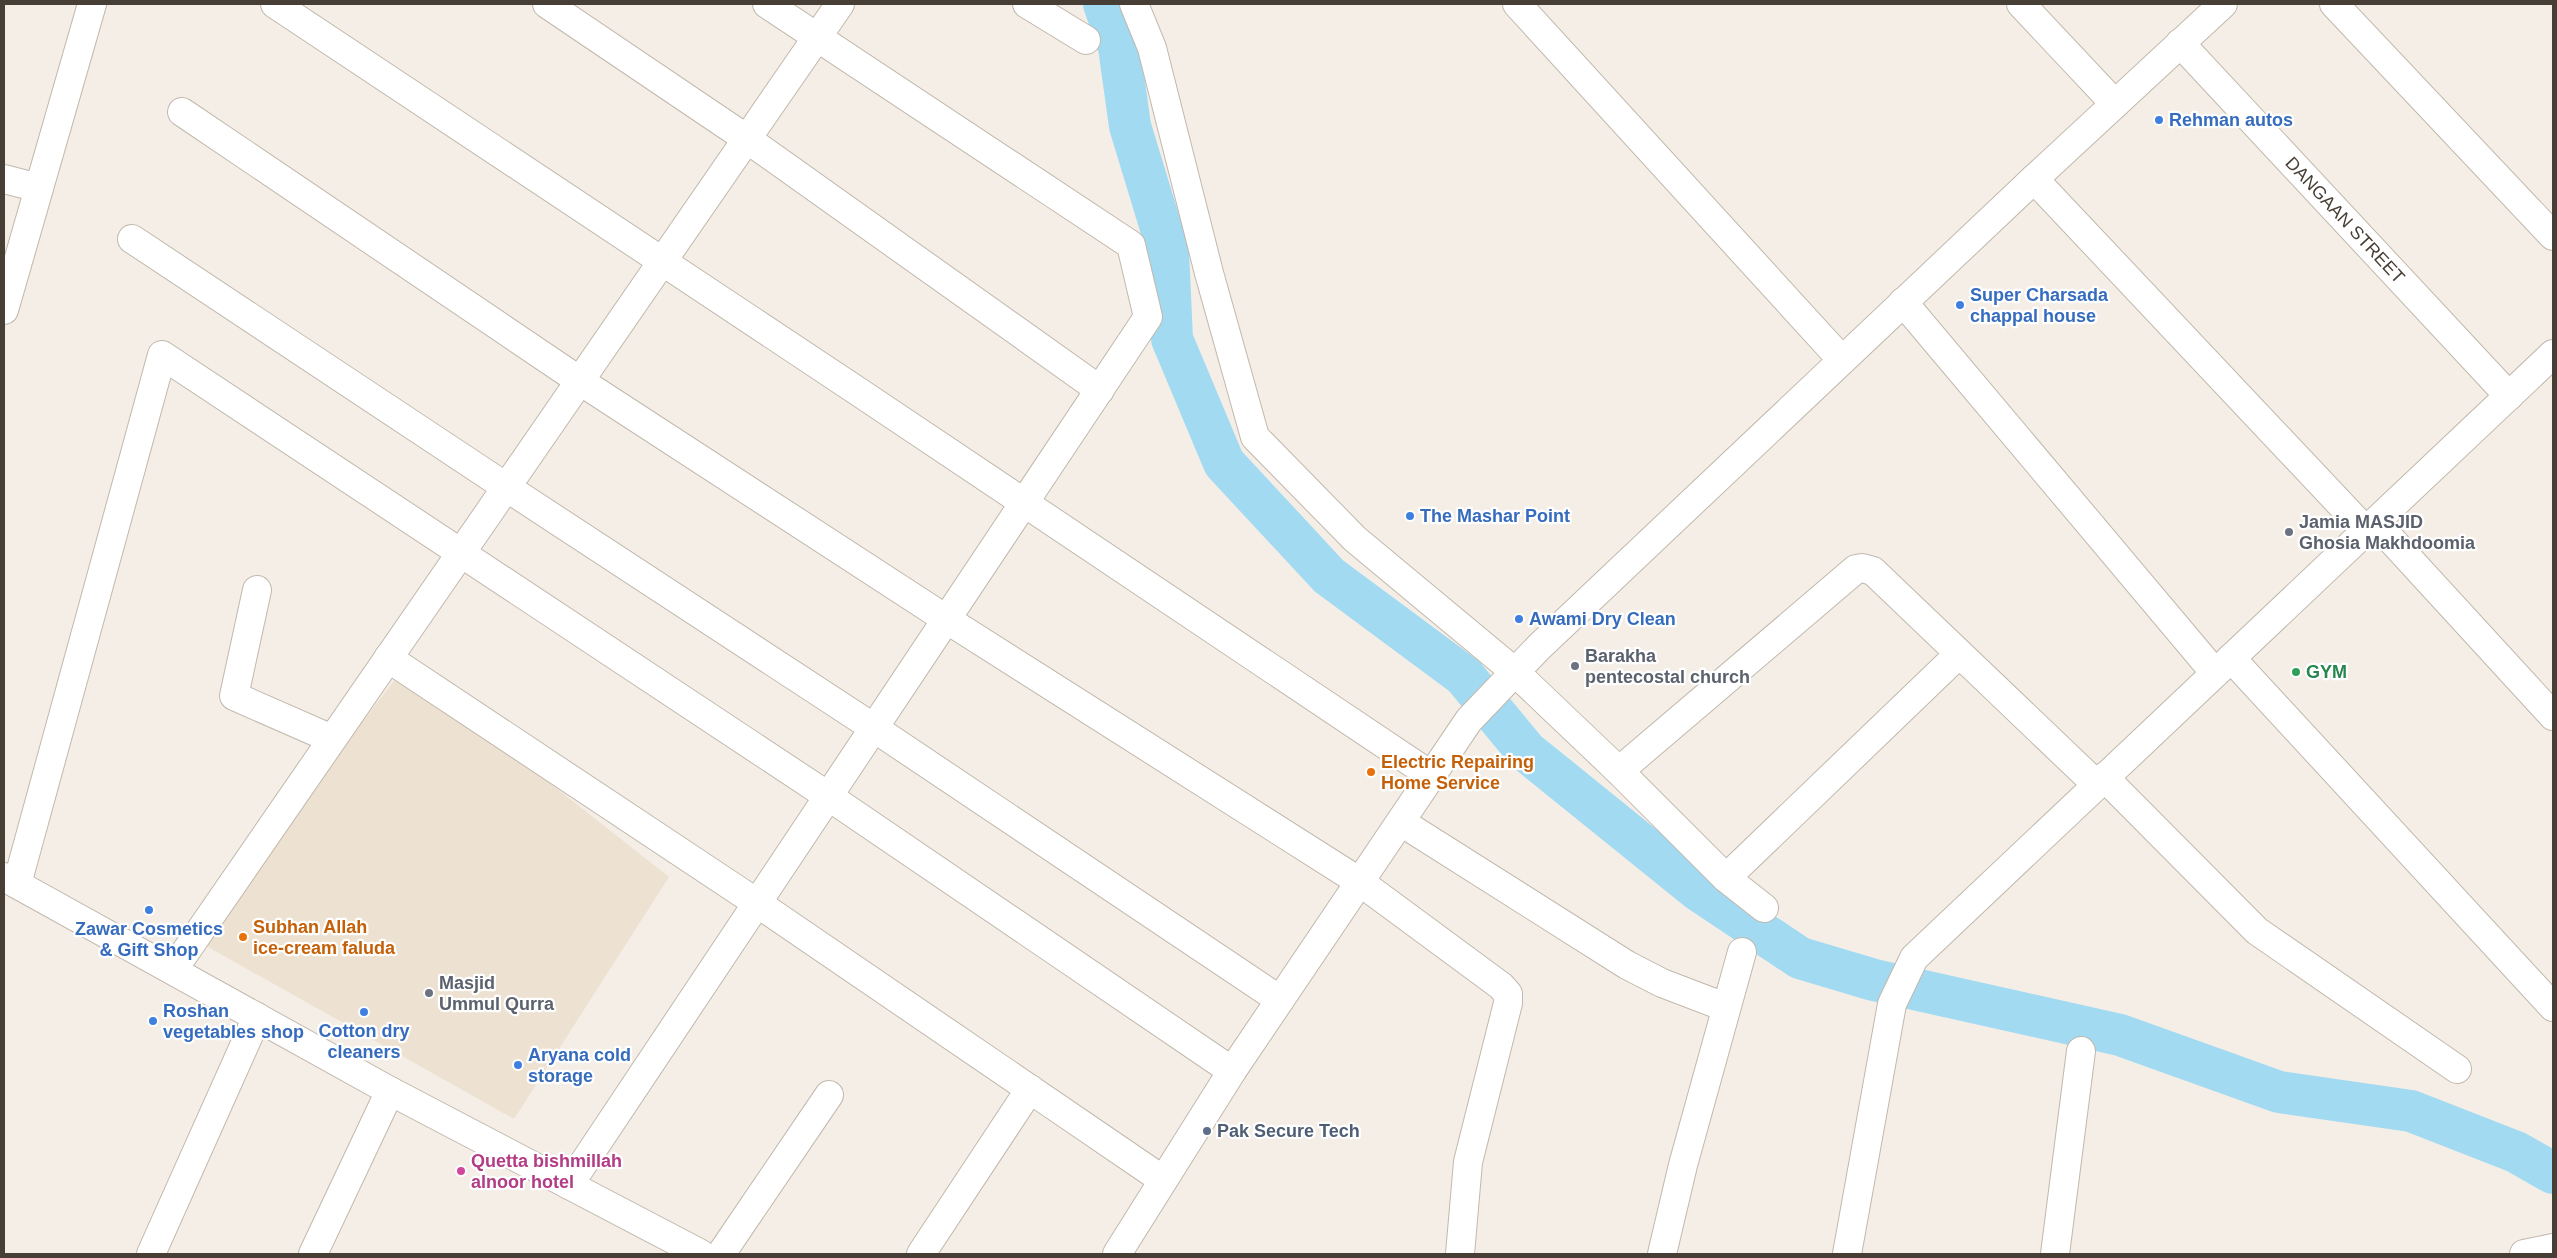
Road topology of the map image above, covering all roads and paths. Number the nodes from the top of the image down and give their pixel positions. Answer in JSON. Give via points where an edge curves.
{"nodes":[{"id":1,"x":92,"y":4,"type":"edge"},
{"id":2,"x":275,"y":4,"type":"edge"},
{"id":3,"x":547,"y":4,"type":"edge"},
{"id":4,"x":767,"y":4,"type":"edge"},
{"id":5,"x":840,"y":4,"type":"edge"},
{"id":6,"x":1027,"y":4,"type":"edge"},
{"id":7,"x":1134,"y":4,"type":"edge"},
{"id":8,"x":1517,"y":4,"type":"edge"},
{"id":9,"x":2021,"y":4,"type":"edge"},
{"id":10,"x":2223,"y":4,"type":"edge"},
{"id":11,"x":2334,"y":4,"type":"edge"},
{"id":12,"x":816,"y":38,"type":"junction"},
{"id":13,"x":1086,"y":40,"type":"dead end"},
{"id":14,"x":2180,"y":43,"type":"junction"},
{"id":15,"x":2115,"y":104,"type":"junction"},
{"id":16,"x":182,"y":112,"type":"dead end"},
{"id":17,"x":747,"y":139,"type":"junction"},
{"id":18,"x":4,"y":179,"type":"edge"},
{"id":19,"x":2034,"y":179,"type":"junction"},
{"id":20,"x":39,"y":188,"type":"junction"},
{"id":21,"x":2553,"y":236,"type":"edge"},
{"id":22,"x":132,"y":240,"type":"dead end"},
{"id":23,"x":661,"y":262,"type":"junction"},
{"id":24,"x":1903,"y":302,"type":"junction"},
{"id":25,"x":4,"y":310,"type":"edge"},
{"id":26,"x":1842,"y":360,"type":"junction"},
{"id":27,"x":2549,"y":367,"type":"edge"},
{"id":28,"x":580,"y":381,"type":"junction"},
{"id":29,"x":1100,"y":390,"type":"junction"},
{"id":30,"x":2509,"y":396,"type":"junction"},
{"id":31,"x":506,"y":487,"type":"junction"},
{"id":32,"x":1026,"y":501,"type":"junction"},
{"id":33,"x":2370,"y":526,"type":"junction"},
{"id":34,"x":462,"y":552,"type":"junction"},
{"id":35,"x":257,"y":590,"type":"dead end"},
{"id":36,"x":946,"y":619,"type":"junction"},
{"id":37,"x":1959,"y":654,"type":"junction"},
{"id":38,"x":388,"y":658,"type":"junction"},
{"id":39,"x":2223,"y":666,"type":"junction"},
{"id":40,"x":1511,"y":676,"type":"junction"},
{"id":41,"x":2553,"y":716,"type":"edge"},
{"id":42,"x":874,"y":728,"type":"junction"},
{"id":43,"x":332,"y":739,"type":"junction"},
{"id":44,"x":1619,"y":772,"type":"junction"},
{"id":45,"x":1432,"y":776,"type":"junction"},
{"id":46,"x":2101,"y":781,"type":"junction"},
{"id":47,"x":828,"y":796,"type":"junction"},
{"id":48,"x":1402,"y":822,"type":"junction"},
{"id":49,"x":1726,"y":878,"type":"junction"},
{"id":50,"x":10,"y":880,"type":"edge"},
{"id":51,"x":1360,"y":882,"type":"junction"},
{"id":52,"x":757,"y":902,"type":"junction"},
{"id":53,"x":1764,"y":908,"type":"dead end"},
{"id":54,"x":1742,"y":952,"type":"dead end"},
{"id":55,"x":173,"y":970,"type":"junction"},
{"id":56,"x":1280,"y":1000,"type":"junction"},
{"id":57,"x":1725,"y":1007,"type":"junction"},
{"id":58,"x":2553,"y":1007,"type":"edge"},
{"id":59,"x":257,"y":1018,"type":"junction"},
{"id":60,"x":2081,"y":1051,"type":"dead end"},
{"id":61,"x":2456,"y":1069,"type":"dead end"},
{"id":62,"x":1232,"y":1071,"type":"junction"},
{"id":63,"x":1030,"y":1089,"type":"junction"},
{"id":64,"x":390,"y":1091,"type":"junction"},
{"id":65,"x":829,"y":1095,"type":"dead end"},
{"id":66,"x":1163,"y":1180,"type":"junction"},
{"id":67,"x":569,"y":1185,"type":"junction"},
{"id":68,"x":2553,"y":1248,"type":"edge"},
{"id":69,"x":151,"y":1254,"type":"edge"},
{"id":70,"x":313,"y":1254,"type":"edge"},
{"id":71,"x":701,"y":1254,"type":"edge"},
{"id":72,"x":721,"y":1254,"type":"edge"},
{"id":73,"x":921,"y":1254,"type":"edge"},
{"id":74,"x":1116,"y":1254,"type":"edge"},
{"id":75,"x":1460,"y":1254,"type":"edge"},
{"id":76,"x":1662,"y":1254,"type":"edge"},
{"id":77,"x":1847,"y":1254,"type":"edge"},
{"id":78,"x":2055,"y":1254,"type":"edge"},
{"id":79,"x":2524,"y":1254,"type":"edge"}],
"edges":[{"from":1,"to":20,"type":"street"},
{"from":2,"to":23,"type":"street"},
{"from":3,"to":17,"type":"street"},
{"from":4,"to":12,"type":"street"},
{"from":5,"to":12,"type":"street"},
{"from":6,"to":13,"type":"street"},
{"from":7,"to":40,"type":"street","via":[[1152,48],[1209,274],[1255,437],[1355,539]]},
{"from":8,"to":26,"type":"street"},
{"from":9,"to":15,"type":"street"},
{"from":10,"to":14,"type":"street"},
{"from":11,"to":21,"type":"street"},
{"from":12,"to":17,"type":"street"},
{"from":12,"to":29,"type":"street","via":[[1131,245],[1148,317]]},
{"from":14,"to":15,"type":"street"},
{"from":14,"to":30,"type":"street","name":"DANGAAN STREET"},
{"from":15,"to":19,"type":"street"},
{"from":16,"to":28,"type":"street"},
{"from":17,"to":23,"type":"street"},
{"from":17,"to":29,"type":"street"},
{"from":18,"to":20,"type":"street"},
{"from":19,"to":24,"type":"street"},
{"from":19,"to":33,"type":"street"},
{"from":20,"to":25,"type":"street"},
{"from":22,"to":31,"type":"street"},
{"from":23,"to":28,"type":"street"},
{"from":23,"to":32,"type":"street"},
{"from":24,"to":26,"type":"street"},
{"from":24,"to":39,"type":"street"},
{"from":26,"to":40,"type":"street"},
{"from":27,"to":30,"type":"street"},
{"from":28,"to":31,"type":"street"},
{"from":28,"to":36,"type":"street"},
{"from":29,"to":32,"type":"street"},
{"from":30,"to":33,"type":"street"},
{"from":31,"to":34,"type":"street"},
{"from":31,"to":42,"type":"street"},
{"from":32,"to":36,"type":"street"},
{"from":32,"to":45,"type":"street"},
{"from":33,"to":39,"type":"street"},
{"from":33,"to":41,"type":"street"},
{"from":34,"to":38,"type":"street"},
{"from":34,"to":47,"type":"street"},
{"from":34,"to":50,"type":"street","via":[[162,355]]},
{"from":35,"to":43,"type":"street","via":[[234,696]]},
{"from":36,"to":42,"type":"street"},
{"from":36,"to":51,"type":"street"},
{"from":37,"to":44,"type":"street","via":[[1873,571],[1856,569]]},
{"from":37,"to":46,"type":"street"},
{"from":37,"to":49,"type":"street"},
{"from":38,"to":43,"type":"street"},
{"from":38,"to":52,"type":"street"},
{"from":39,"to":46,"type":"street"},
{"from":39,"to":58,"type":"street"},
{"from":40,"to":44,"type":"street"},
{"from":40,"to":45,"type":"street","via":[[1469,720]]},
{"from":42,"to":47,"type":"street"},
{"from":42,"to":56,"type":"street"},
{"from":43,"to":55,"type":"street"},
{"from":44,"to":49,"type":"street"},
{"from":45,"to":48,"type":"street"},
{"from":46,"to":61,"type":"street","via":[[2257,931]]},
{"from":46,"to":77,"type":"street","via":[[1914,958],[1892,1004]]},
{"from":47,"to":52,"type":"street"},
{"from":47,"to":62,"type":"street"},
{"from":48,"to":51,"type":"street"},
{"from":48,"to":57,"type":"street","via":[[1626,965],[1662,983]]},
{"from":49,"to":53,"type":"street"},
{"from":50,"to":55,"type":"street"},
{"from":51,"to":56,"type":"street"},
{"from":51,"to":75,"type":"street","via":[[1508,994],[1468,1162]]},
{"from":52,"to":63,"type":"street"},
{"from":52,"to":67,"type":"street"},
{"from":54,"to":57,"type":"street"},
{"from":55,"to":59,"type":"street"},
{"from":56,"to":62,"type":"street"},
{"from":57,"to":76,"type":"street"},
{"from":59,"to":64,"type":"street"},
{"from":59,"to":69,"type":"street"},
{"from":60,"to":78,"type":"street"},
{"from":62,"to":66,"type":"street"},
{"from":63,"to":66,"type":"street"},
{"from":63,"to":73,"type":"street"},
{"from":64,"to":67,"type":"street"},
{"from":64,"to":70,"type":"street"},
{"from":65,"to":72,"type":"street"},
{"from":66,"to":74,"type":"street"},
{"from":67,"to":71,"type":"street"},
{"from":68,"to":79,"type":"street"}]}
